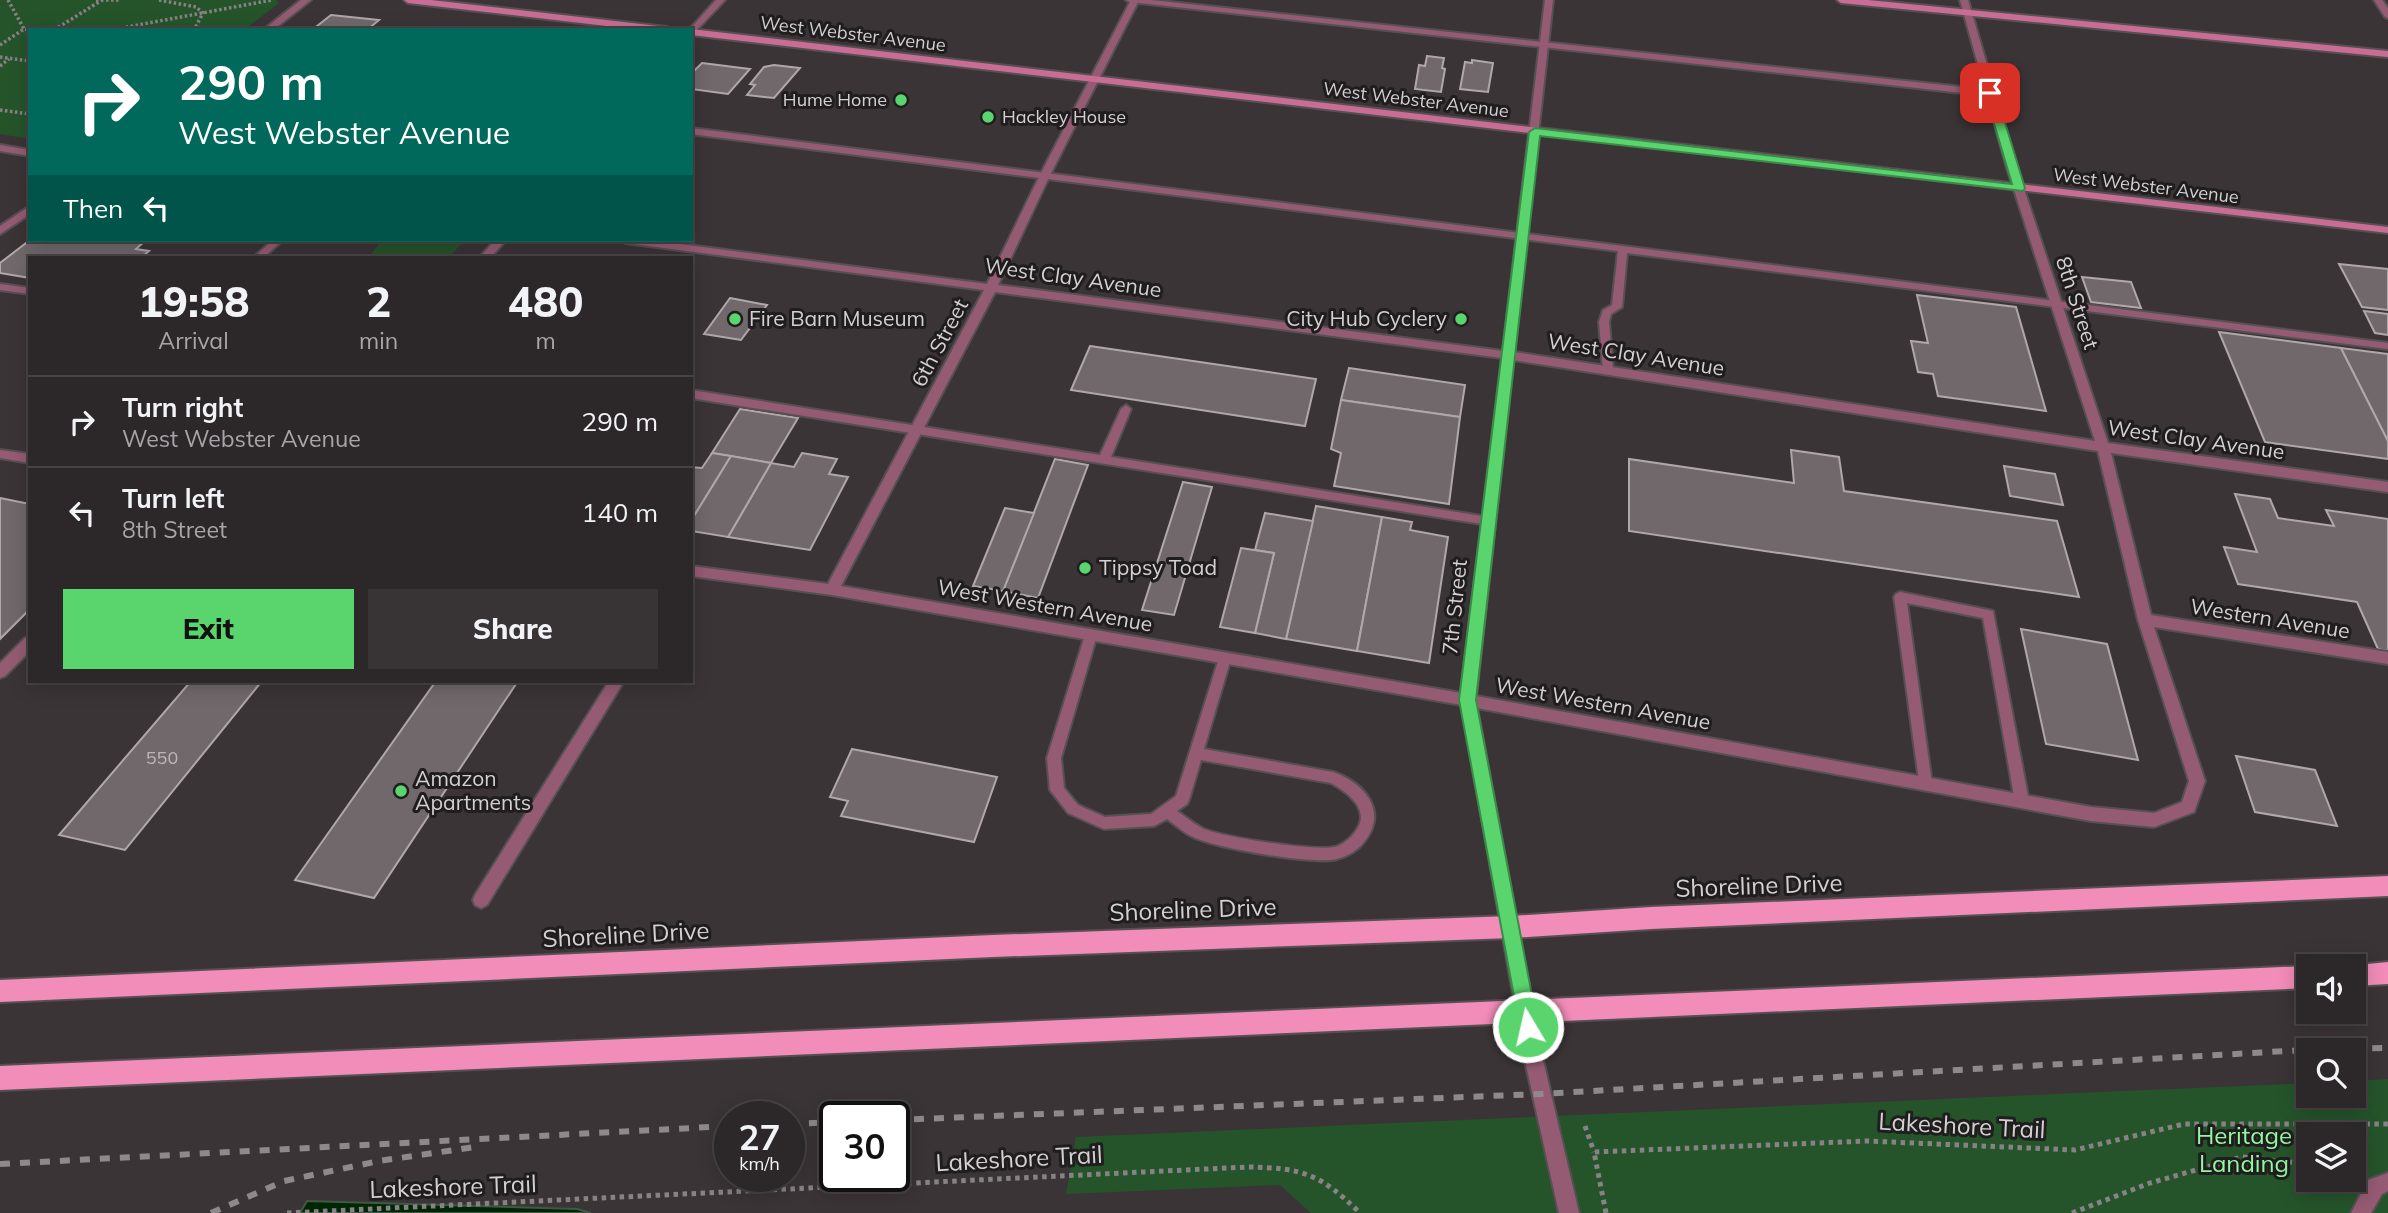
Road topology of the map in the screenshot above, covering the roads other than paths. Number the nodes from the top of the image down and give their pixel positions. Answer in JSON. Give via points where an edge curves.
{"nodes":[{"id":1,"x":307,"y":0,"type":"edge"},
{"id":2,"x":408,"y":0,"type":"edge"},
{"id":3,"x":722,"y":0,"type":"edge"},
{"id":4,"x":1133,"y":0,"type":"edge"},
{"id":5,"x":1549,"y":0,"type":"edge"},
{"id":6,"x":1841,"y":0,"type":"edge"},
{"id":7,"x":1964,"y":0,"type":"edge"},
{"id":8,"x":2378,"y":0,"type":"edge"},
{"id":9,"x":1968,"y":13,"type":"junction"},
{"id":10,"x":2388,"y":15,"type":"edge"},
{"id":11,"x":270,"y":28,"type":"edge"},
{"id":12,"x":650,"y":28,"type":"edge"},
{"id":13,"x":693,"y":30,"type":"edge"},
{"id":14,"x":693,"y":32,"type":"edge"},
{"id":15,"x":1544,"y":45,"type":"junction"},
{"id":16,"x":2388,"y":54,"type":"edge"},
{"id":17,"x":1094,"y":80,"type":"junction"},
{"id":18,"x":1990,"y":93,"type":"junction"},
{"id":19,"x":693,"y":131,"type":"edge"},
{"id":20,"x":1535,"y":132,"type":"junction"},
{"id":21,"x":0,"y":148,"type":"edge"},
{"id":22,"x":28,"y":153,"type":"edge"},
{"id":23,"x":1044,"y":177,"type":"junction"},
{"id":24,"x":2019,"y":188,"type":"junction"},
{"id":25,"x":28,"y":210,"type":"edge"},
{"id":26,"x":2388,"y":230,"type":"edge"},
{"id":27,"x":0,"y":231,"type":"edge"},
{"id":28,"x":1522,"y":237,"type":"junction"},
{"id":29,"x":276,"y":242,"type":"edge"},
{"id":30,"x":498,"y":242,"type":"edge"},
{"id":31,"x":642,"y":242,"type":"edge"},
{"id":32,"x":1623,"y":249,"type":"junction"},
{"id":33,"x":259,"y":256,"type":"edge"},
{"id":34,"x":486,"y":256,"type":"edge"},
{"id":35,"x":992,"y":286,"type":"junction"},
{"id":36,"x":0,"y":287,"type":"edge"},
{"id":37,"x":28,"y":292,"type":"edge"},
{"id":38,"x":2056,"y":304,"type":"junction"},
{"id":39,"x":2388,"y":346,"type":"edge"},
{"id":40,"x":1506,"y":355,"type":"junction"},
{"id":41,"x":1608,"y":370,"type":"junction"},
{"id":42,"x":693,"y":398,"type":"edge"},
{"id":43,"x":1126,"y":409,"type":"dead end"},
{"id":44,"x":916,"y":430,"type":"junction"},
{"id":45,"x":2103,"y":447,"type":"junction"},
{"id":46,"x":0,"y":454,"type":"edge"},
{"id":47,"x":28,"y":459,"type":"edge"},
{"id":48,"x":1104,"y":460,"type":"junction"},
{"id":49,"x":2388,"y":487,"type":"edge"},
{"id":50,"x":1488,"y":521,"type":"junction"},
{"id":51,"x":693,"y":571,"type":"edge"},
{"id":52,"x":832,"y":590,"type":"junction"},
{"id":53,"x":2145,"y":621,"type":"junction"},
{"id":54,"x":1091,"y":635,"type":"junction"},
{"id":55,"x":28,"y":644,"type":"edge"},
{"id":56,"x":1225,"y":658,"type":"junction"},
{"id":57,"x":2388,"y":658,"type":"edge"},
{"id":58,"x":0,"y":672,"type":"edge"},
{"id":59,"x":616,"y":683,"type":"edge"},
{"id":60,"x":1468,"y":700,"type":"junction"},
{"id":61,"x":1196,"y":753,"type":"junction"},
{"id":62,"x":1925,"y":784,"type":"junction"},
{"id":63,"x":2022,"y":802,"type":"junction"},
{"id":64,"x":1167,"y":811,"type":"junction"},
{"id":65,"x":2388,"y":887,"type":"edge"},
{"id":66,"x":481,"y":900,"type":"dead end"},
{"id":67,"x":1511,"y":927,"type":"junction"},
{"id":68,"x":2388,"y":973,"type":"edge"},
{"id":69,"x":2366,"y":974,"type":"edge"},
{"id":70,"x":2296,"y":978,"type":"edge"},
{"id":71,"x":0,"y":991,"type":"edge"},
{"id":72,"x":1526,"y":1011,"type":"junction"},
{"id":73,"x":0,"y":1078,"type":"edge"},
{"id":74,"x":2388,"y":1182,"type":"edge"},
{"id":75,"x":1569,"y":1213,"type":"edge"},
{"id":76,"x":2361,"y":1213,"type":"edge"}],
"edges":[{"from":1,"to":11,"type":"street"},
{"from":2,"to":12,"type":"main road"},
{"from":3,"to":13,"type":"street"},
{"from":4,"to":15,"type":"lane"},
{"from":4,"to":17,"type":"street","name":"6th Street"},
{"from":5,"to":15,"type":"street","name":"7th Street"},
{"from":6,"to":9,"type":"main road"},
{"from":7,"to":9,"type":"street","name":"8th Street"},
{"from":8,"to":10,"type":"street"},
{"from":9,"to":16,"type":"main road"},
{"from":9,"to":18,"type":"street","name":"8th Street"},
{"from":14,"to":17,"type":"main road","name":"West Webster Avenue"},
{"from":15,"to":18,"type":"lane"},
{"from":15,"to":20,"type":"street","name":"7th Street"},
{"from":17,"to":20,"type":"main road","name":"West Webster Avenue"},
{"from":17,"to":23,"type":"street","name":"6th Street"},
{"from":18,"to":24,"type":"street","name":"8th Street"},
{"from":19,"to":23,"type":"lane"},
{"from":20,"to":24,"type":"main road","name":"West Webster Avenue"},
{"from":20,"to":28,"type":"street","name":"7th Street"},
{"from":21,"to":22,"type":"street"},
{"from":23,"to":28,"type":"lane"},
{"from":23,"to":35,"type":"street","name":"6th Street"},
{"from":24,"to":26,"type":"main road","name":"West Webster Avenue"},
{"from":24,"to":38,"type":"street","name":"8th Street"},
{"from":25,"to":27,"type":"street"},
{"from":28,"to":32,"type":"lane"},
{"from":28,"to":40,"type":"street","name":"7th Street"},
{"from":29,"to":33,"type":"lane"},
{"from":30,"to":34,"type":"street"},
{"from":31,"to":35,"type":"street","name":"West Clay Avenue"},
{"from":32,"to":38,"type":"lane"},
{"from":32,"to":41,"type":"lane","via":[[1617,307],[1607,312],[1604,322]]},
{"from":35,"to":40,"type":"street","name":"West Clay Avenue"},
{"from":35,"to":44,"type":"street","name":"6th Street"},
{"from":36,"to":37,"type":"lane"},
{"from":38,"to":39,"type":"lane"},
{"from":38,"to":45,"type":"street","name":"8th Street"},
{"from":40,"to":41,"type":"street","name":"West Clay Avenue"},
{"from":40,"to":50,"type":"street","name":"7th Street"},
{"from":41,"to":45,"type":"street","name":"West Clay Avenue"},
{"from":42,"to":44,"type":"lane"},
{"from":43,"to":48,"type":"lane"},
{"from":44,"to":48,"type":"lane"},
{"from":44,"to":52,"type":"street","name":"6th Street"},
{"from":45,"to":49,"type":"street","name":"West Clay Avenue"},
{"from":45,"to":53,"type":"street","name":"8th Street"},
{"from":46,"to":47,"type":"street"},
{"from":48,"to":50,"type":"lane"},
{"from":50,"to":60,"type":"street","name":"7th Street"},
{"from":51,"to":52,"type":"street","name":"West Western Avenue"},
{"from":52,"to":54,"type":"street","name":"West Western Avenue"},
{"from":53,"to":57,"type":"street","name":"Western Avenue"},
{"from":53,"to":63,"type":"street","name":"West Western Avenue","via":[[2197,781],[2188,807],[2154,820]]},
{"from":54,"to":56,"type":"street","name":"West Western Avenue"},
{"from":54,"to":64,"type":"lane","via":[[1054,758],[1057,790],[1073,809],[1104,822],[1154,820]]},
{"from":55,"to":58,"type":"street"},
{"from":56,"to":60,"type":"street","name":"West Western Avenue"},
{"from":56,"to":61,"type":"lane"},
{"from":59,"to":66,"type":"street"},
{"from":60,"to":62,"type":"street","name":"West Western Avenue"},
{"from":60,"to":67,"type":"street","name":"7th Street"},
{"from":61,"to":64,"type":"lane","via":[[1182,800]]},
{"from":61,"to":64,"type":"lane","via":[[1342,782],[1364,800],[1369,816],[1365,831],[1337,853],[1318,855],[1203,836]]},
{"from":62,"to":63,"type":"street","name":"West Western Avenue"},
{"from":62,"to":63,"type":"lane","via":[[1900,597],[1989,614]]},
{"from":65,"to":67,"type":"highway","name":"Shoreline Drive"},
{"from":67,"to":71,"type":"highway","name":"Shoreline Drive"},
{"from":67,"to":72,"type":"street","name":"7th Street"},
{"from":68,"to":69,"type":"highway"},
{"from":70,"to":72,"type":"highway"},
{"from":72,"to":73,"type":"highway"},
{"from":72,"to":75,"type":"street","name":"7th Street","via":[[1540,1094]]},
{"from":74,"to":76,"type":"street","via":[[2375,1187]]}]}
